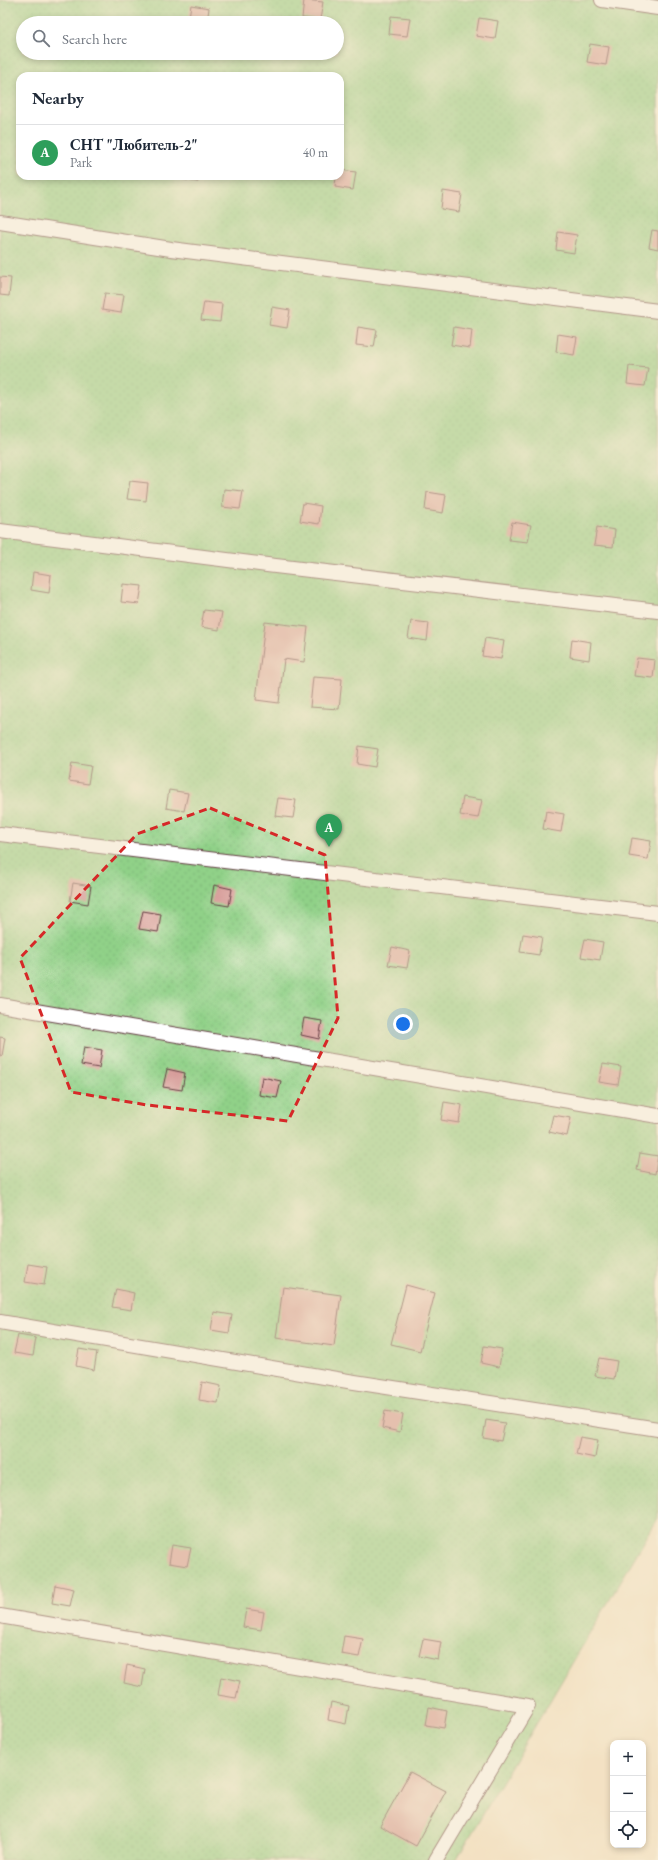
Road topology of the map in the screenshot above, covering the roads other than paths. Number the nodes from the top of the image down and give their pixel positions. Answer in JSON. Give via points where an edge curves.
{"nodes":[{"id":1,"x":602,"y":0,"type":"edge"},
{"id":2,"x":658,"y":8,"type":"edge"},
{"id":3,"x":0,"y":222,"type":"edge"},
{"id":4,"x":658,"y":311,"type":"edge"},
{"id":5,"x":0,"y":531,"type":"edge"},
{"id":6,"x":658,"y":611,"type":"edge"},
{"id":7,"x":0,"y":834,"type":"edge"},
{"id":8,"x":658,"y":913,"type":"edge"},
{"id":9,"x":0,"y":1005,"type":"edge"},
{"id":10,"x":658,"y":1116,"type":"edge"},
{"id":11,"x":0,"y":1322,"type":"edge"},
{"id":12,"x":658,"y":1430,"type":"edge"},
{"id":13,"x":0,"y":1616,"type":"edge"},
{"id":14,"x":436,"y":1860,"type":"edge"}],
"edges":[{"from":1,"to":2,"type":"lane"},
{"from":3,"to":4,"type":"lane","via":[[171,249]]},
{"from":5,"to":6,"type":"lane"},
{"from":7,"to":8,"type":"lane"},
{"from":9,"to":10,"type":"lane"},
{"from":11,"to":12,"type":"lane"},
{"from":13,"to":14,"type":"lane","via":[[528,1706]]}]}
